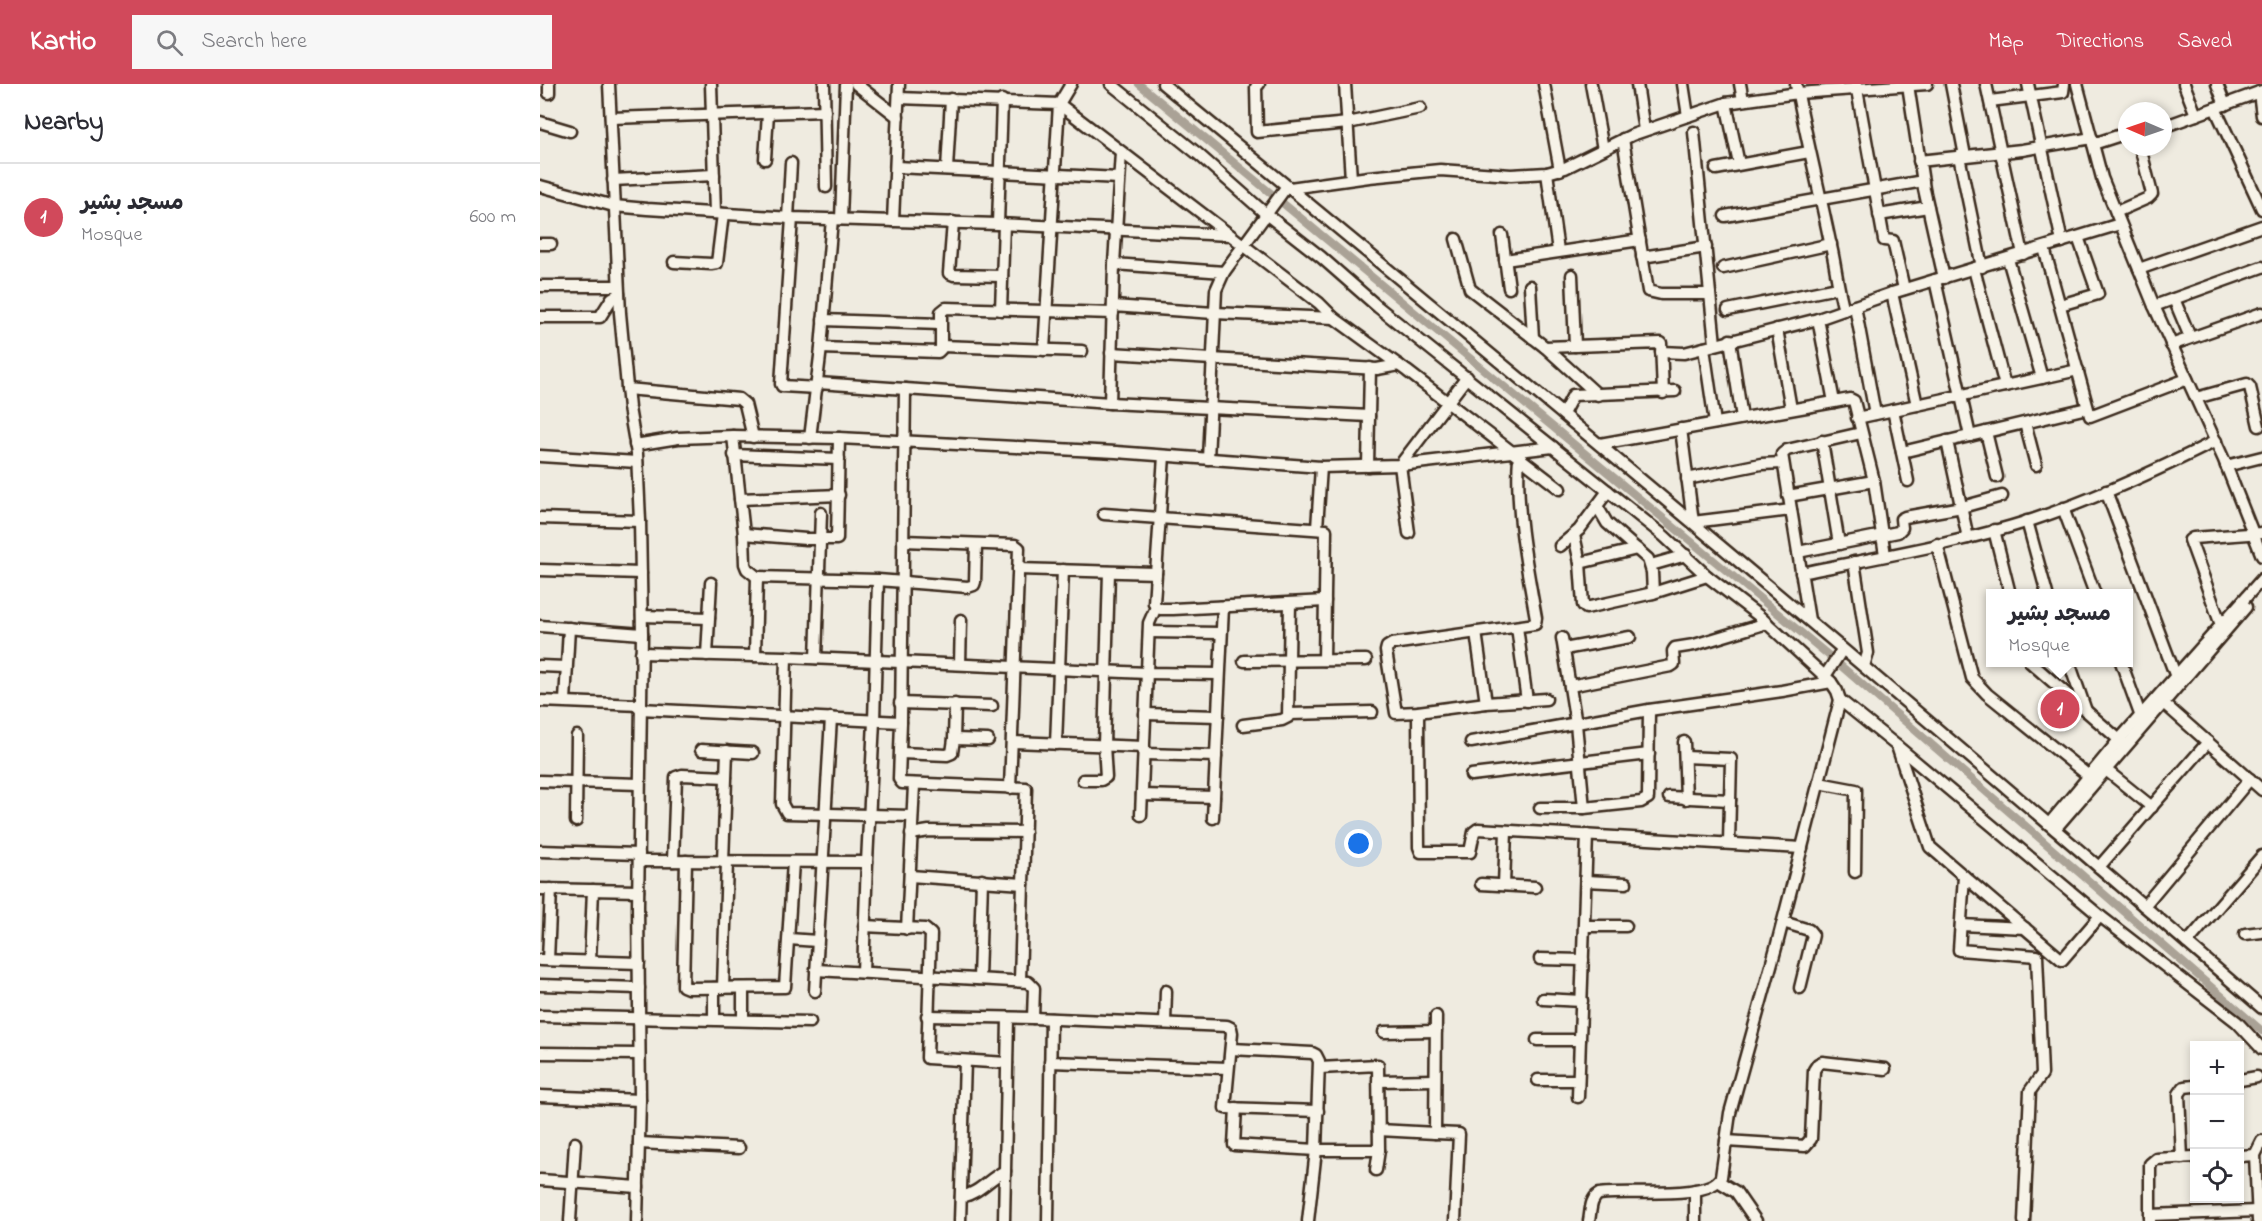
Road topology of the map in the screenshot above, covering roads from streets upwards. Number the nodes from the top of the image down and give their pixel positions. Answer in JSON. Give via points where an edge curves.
{"nodes":[{"id":1,"x":609,"y":84,"type":"edge"},
{"id":2,"x":711,"y":84,"type":"edge"},
{"id":3,"x":824,"y":84,"type":"edge"},
{"id":4,"x":846,"y":84,"type":"edge"},
{"id":5,"x":856,"y":84,"type":"edge"},
{"id":6,"x":899,"y":84,"type":"edge"},
{"id":7,"x":1071,"y":84,"type":"edge"},
{"id":8,"x":1111,"y":84,"type":"edge"},
{"id":9,"x":1163,"y":84,"type":"edge"},
{"id":10,"x":1259,"y":84,"type":"edge"},
{"id":11,"x":1345,"y":84,"type":"edge"},
{"id":12,"x":1544,"y":84,"type":"edge"},
{"id":13,"x":1591,"y":84,"type":"edge"},
{"id":14,"x":1636,"y":84,"type":"edge"},
{"id":15,"x":1683,"y":84,"type":"edge"},
{"id":16,"x":1740,"y":84,"type":"edge"},
{"id":17,"x":1927,"y":84,"type":"edge"},
{"id":18,"x":1951,"y":84,"type":"edge"},
{"id":19,"x":1986,"y":84,"type":"edge"},
{"id":20,"x":2028,"y":84,"type":"edge"},
{"id":21,"x":2064,"y":84,"type":"edge"},
{"id":22,"x":2078,"y":84,"type":"edge"},
{"id":23,"x":2184,"y":84,"type":"edge"},
{"id":24,"x":2217,"y":84,"type":"edge"},
{"id":25,"x":1856,"y":86,"type":"edge"},
{"id":26,"x":1908,"y":86,"type":"junction"},
{"id":27,"x":2261,"y":88,"type":"edge"},
{"id":28,"x":1797,"y":89,"type":"edge"},
{"id":29,"x":2031,"y":96,"type":"junction"},
{"id":30,"x":899,"y":98,"type":"junction"},
{"id":31,"x":951,"y":99,"type":"junction"},
{"id":32,"x":1002,"y":100,"type":"junction"},
{"id":33,"x":1743,"y":100,"type":"junction"},
{"id":34,"x":1990,"y":101,"type":"junction"},
{"id":35,"x":1726,"y":103,"type":"junction"},
{"id":36,"x":1059,"y":104,"type":"junction"},
{"id":37,"x":2220,"y":107,"type":"junction"},
{"id":38,"x":1420,"y":108,"type":"dead end"},
{"id":39,"x":825,"y":111,"type":"junction"},
{"id":40,"x":768,"y":113,"type":"junction"},
{"id":41,"x":712,"y":115,"type":"junction"},
{"id":42,"x":2196,"y":115,"type":"junction"},
{"id":43,"x":1688,"y":116,"type":"junction"},
{"id":44,"x":2262,"y":116,"type":"edge"},
{"id":45,"x":898,"y":117,"type":"junction"},
{"id":46,"x":611,"y":118,"type":"junction"},
{"id":47,"x":540,"y":122,"type":"edge"},
{"id":48,"x":1348,"y":123,"type":"junction"},
{"id":49,"x":2172,"y":124,"type":"edge"},
{"id":50,"x":1644,"y":130,"type":"junction"},
{"id":51,"x":570,"y":131,"type":"dead end"},
{"id":52,"x":1694,"y":132,"type":"dead end"},
{"id":53,"x":2118,"y":135,"type":"edge"},
{"id":54,"x":1623,"y":139,"type":"junction"},
{"id":55,"x":2092,"y":141,"type":"junction"},
{"id":56,"x":2040,"y":147,"type":"junction"},
{"id":57,"x":1603,"y":149,"type":"junction"},
{"id":58,"x":1121,"y":152,"type":"junction"},
{"id":59,"x":1809,"y":152,"type":"junction"},
{"id":60,"x":2000,"y":152,"type":"junction"},
{"id":61,"x":1962,"y":156,"type":"junction"},
{"id":62,"x":2142,"y":156,"type":"edge"},
{"id":63,"x":765,"y":159,"type":"dead end"},
{"id":64,"x":1920,"y":161,"type":"junction"},
{"id":65,"x":791,"y":163,"type":"dead end"},
{"id":66,"x":1739,"y":164,"type":"junction"},
{"id":67,"x":896,"y":167,"type":"junction"},
{"id":68,"x":947,"y":169,"type":"junction"},
{"id":69,"x":1716,"y":169,"type":"dead end"},
{"id":70,"x":1560,"y":170,"type":"junction"},
{"id":71,"x":1000,"y":171,"type":"junction"},
{"id":72,"x":1054,"y":173,"type":"junction"},
{"id":73,"x":1547,"y":173,"type":"junction"},
{"id":74,"x":714,"y":175,"type":"junction"},
{"id":75,"x":1119,"y":178,"type":"junction"},
{"id":76,"x":1351,"y":179,"type":"junction"},
{"id":77,"x":613,"y":180,"type":"junction"},
{"id":78,"x":1923,"y":182,"type":"junction"},
{"id":79,"x":540,"y":186,"type":"edge"},
{"id":80,"x":826,"y":187,"type":"dead end"},
{"id":81,"x":1875,"y":190,"type":"junction"},
{"id":82,"x":1283,"y":194,"type":"junction"},
{"id":83,"x":1819,"y":198,"type":"junction"},
{"id":84,"x":614,"y":206,"type":"junction"},
{"id":85,"x":1928,"y":207,"type":"junction"},
{"id":86,"x":2262,"y":209,"type":"edge"},
{"id":87,"x":2116,"y":212,"type":"junction"},
{"id":88,"x":719,"y":213,"type":"junction"},
{"id":89,"x":1266,"y":214,"type":"junction"},
{"id":90,"x":1880,"y":215,"type":"junction"},
{"id":91,"x":1725,"y":216,"type":"dead end"},
{"id":92,"x":790,"y":218,"type":"junction"},
{"id":93,"x":836,"y":219,"type":"junction"},
{"id":94,"x":894,"y":220,"type":"junction"},
{"id":95,"x":953,"y":222,"type":"junction"},
{"id":96,"x":1001,"y":224,"type":"junction"},
{"id":97,"x":2120,"y":224,"type":"junction"},
{"id":98,"x":2262,"y":226,"type":"edge"},
{"id":99,"x":1051,"y":227,"type":"junction"},
{"id":100,"x":1117,"y":229,"type":"junction"},
{"id":101,"x":1230,"y":235,"type":"junction"},
{"id":102,"x":1502,"y":235,"type":"dead end"},
{"id":103,"x":2078,"y":237,"type":"junction"},
{"id":104,"x":1456,"y":239,"type":"dead end"},
{"id":105,"x":1640,"y":240,"type":"junction"},
{"id":106,"x":2062,"y":242,"type":"junction"},
{"id":107,"x":1831,"y":244,"type":"junction"},
{"id":108,"x":1242,"y":245,"type":"junction"},
{"id":109,"x":1706,"y":247,"type":"junction"},
{"id":110,"x":2044,"y":248,"type":"junction"},
{"id":111,"x":1558,"y":251,"type":"junction"},
{"id":112,"x":2023,"y":254,"type":"junction"},
{"id":113,"x":1642,"y":257,"type":"junction"},
{"id":114,"x":2008,"y":259,"type":"junction"},
{"id":115,"x":1505,"y":260,"type":"junction"},
{"id":116,"x":674,"y":262,"type":"dead end"},
{"id":117,"x":1114,"y":264,"type":"junction"},
{"id":118,"x":2262,"y":267,"type":"edge"},
{"id":119,"x":1724,"y":268,"type":"dead end"},
{"id":120,"x":1978,"y":268,"type":"junction"},
{"id":121,"x":2139,"y":269,"type":"junction"},
{"id":122,"x":1224,"y":272,"type":"junction"},
{"id":123,"x":1572,"y":275,"type":"dead end"},
{"id":124,"x":1002,"y":276,"type":"junction"},
{"id":125,"x":1940,"y":279,"type":"junction"},
{"id":126,"x":540,"y":286,"type":"edge"},
{"id":127,"x":1530,"y":286,"type":"dead end"},
{"id":128,"x":1509,"y":288,"type":"dead end"},
{"id":129,"x":1837,"y":288,"type":"junction"},
{"id":130,"x":1904,"y":289,"type":"junction"},
{"id":131,"x":619,"y":290,"type":"junction"},
{"id":132,"x":1892,"y":293,"type":"junction"},
{"id":133,"x":1710,"y":294,"type":"junction"},
{"id":134,"x":2174,"y":298,"type":"junction"},
{"id":135,"x":2060,"y":305,"type":"junction"},
{"id":136,"x":2154,"y":306,"type":"junction"},
{"id":137,"x":1849,"y":308,"type":"junction"},
{"id":138,"x":1113,"y":309,"type":"junction"},
{"id":139,"x":1001,"y":310,"type":"junction"},
{"id":140,"x":1728,"y":310,"type":"dead end"},
{"id":141,"x":1048,"y":312,"type":"junction"},
{"id":142,"x":2262,"y":313,"type":"edge"},
{"id":143,"x":1214,"y":314,"type":"junction"},
{"id":144,"x":540,"y":317,"type":"edge"},
{"id":145,"x":1334,"y":318,"type":"junction"},
{"id":146,"x":1818,"y":319,"type":"junction"},
{"id":147,"x":823,"y":320,"type":"junction"},
{"id":148,"x":940,"y":324,"type":"junction"},
{"id":149,"x":1777,"y":329,"type":"junction"},
{"id":150,"x":2190,"y":337,"type":"junction"},
{"id":151,"x":1533,"y":338,"type":"junction"},
{"id":152,"x":1730,"y":340,"type":"junction"},
{"id":153,"x":2171,"y":345,"type":"junction"},
{"id":154,"x":941,"y":346,"type":"junction"},
{"id":155,"x":1575,"y":346,"type":"junction"},
{"id":156,"x":1709,"y":346,"type":"junction"},
{"id":157,"x":1545,"y":347,"type":"junction"},
{"id":158,"x":822,"y":348,"type":"junction"},
{"id":159,"x":1044,"y":350,"type":"junction"},
{"id":160,"x":1082,"y":351,"type":"dead end"},
{"id":161,"x":1661,"y":352,"type":"junction"},
{"id":162,"x":1111,"y":353,"type":"junction"},
{"id":163,"x":1212,"y":359,"type":"junction"},
{"id":164,"x":1399,"y":365,"type":"junction"},
{"id":165,"x":1370,"y":369,"type":"junction"},
{"id":166,"x":2078,"y":370,"type":"junction"},
{"id":167,"x":1467,"y":377,"type":"junction"},
{"id":168,"x":2042,"y":378,"type":"junction"},
{"id":169,"x":2187,"y":379,"type":"junction"},
{"id":170,"x":818,"y":386,"type":"junction"},
{"id":171,"x":2006,"y":386,"type":"junction"},
{"id":172,"x":905,"y":389,"type":"junction"},
{"id":173,"x":627,"y":390,"type":"junction"},
{"id":174,"x":1675,"y":391,"type":"dead end"},
{"id":175,"x":1663,"y":393,"type":"junction"},
{"id":176,"x":1598,"y":394,"type":"junction"},
{"id":177,"x":1959,"y":396,"type":"junction"},
{"id":178,"x":2196,"y":398,"type":"junction"},
{"id":179,"x":1447,"y":402,"type":"junction"},
{"id":180,"x":1834,"y":402,"type":"junction"},
{"id":181,"x":1110,"y":403,"type":"junction"},
{"id":182,"x":1917,"y":405,"type":"junction"},
{"id":183,"x":1210,"y":408,"type":"junction"},
{"id":184,"x":2087,"y":408,"type":"junction"},
{"id":185,"x":1791,"y":409,"type":"junction"},
{"id":186,"x":1893,"y":410,"type":"junction"},
{"id":187,"x":1563,"y":414,"type":"junction"},
{"id":188,"x":1875,"y":414,"type":"junction"},
{"id":189,"x":1369,"y":416,"type":"junction"},
{"id":190,"x":1742,"y":418,"type":"junction"},
{"id":191,"x":1857,"y":418,"type":"junction"},
{"id":192,"x":1715,"y":423,"type":"junction"},
{"id":193,"x":2025,"y":423,"type":"junction"},
{"id":194,"x":2259,"y":426,"type":"dead end"},
{"id":195,"x":1681,"y":429,"type":"junction"},
{"id":196,"x":1986,"y":432,"type":"junction"},
{"id":197,"x":1861,"y":433,"type":"junction"},
{"id":198,"x":733,"y":436,"type":"junction"},
{"id":199,"x":1970,"y":436,"type":"junction"},
{"id":200,"x":753,"y":437,"type":"junction"},
{"id":201,"x":810,"y":438,"type":"junction"},
{"id":202,"x":839,"y":438,"type":"junction"},
{"id":203,"x":1822,"y":441,"type":"junction"},
{"id":204,"x":1947,"y":441,"type":"junction"},
{"id":205,"x":2216,"y":441,"type":"junction"},
{"id":206,"x":906,"y":442,"type":"junction"},
{"id":207,"x":1600,"y":444,"type":"junction"},
{"id":208,"x":635,"y":445,"type":"junction"},
{"id":209,"x":1553,"y":447,"type":"junction"},
{"id":210,"x":1902,"y":452,"type":"junction"},
{"id":211,"x":734,"y":455,"type":"junction"},
{"id":212,"x":1516,"y":455,"type":"junction"},
{"id":213,"x":540,"y":456,"type":"edge"},
{"id":214,"x":1164,"y":456,"type":"junction"},
{"id":215,"x":2262,"y":457,"type":"edge"},
{"id":216,"x":839,"y":459,"type":"junction"},
{"id":217,"x":1208,"y":459,"type":"junction"},
{"id":218,"x":637,"y":462,"type":"junction"},
{"id":219,"x":1783,"y":462,"type":"junction"},
{"id":220,"x":1400,"y":465,"type":"junction"},
{"id":221,"x":2036,"y":465,"type":"dead end"},
{"id":222,"x":1368,"y":466,"type":"junction"},
{"id":223,"x":2226,"y":466,"type":"junction"},
{"id":224,"x":1321,"y":467,"type":"junction"},
{"id":225,"x":1997,"y":477,"type":"dead end"},
{"id":226,"x":1687,"y":479,"type":"junction"},
{"id":227,"x":1874,"y":481,"type":"junction"},
{"id":228,"x":1908,"y":481,"type":"dead end"},
{"id":229,"x":1560,"y":489,"type":"dead end"},
{"id":230,"x":1830,"y":489,"type":"junction"},
{"id":231,"x":1608,"y":490,"type":"junction"},
{"id":232,"x":2106,"y":491,"type":"junction"},
{"id":233,"x":839,"y":495,"type":"junction"},
{"id":234,"x":1788,"y":496,"type":"junction"},
{"id":235,"x":2002,"y":496,"type":"dead end"},
{"id":236,"x":740,"y":499,"type":"junction"},
{"id":237,"x":1596,"y":506,"type":"junction"},
{"id":238,"x":1962,"y":507,"type":"junction"},
{"id":239,"x":2063,"y":508,"type":"junction"},
{"id":240,"x":1791,"y":510,"type":"junction"},
{"id":241,"x":820,"y":513,"type":"dead end"},
{"id":242,"x":1104,"y":514,"type":"dead end"},
{"id":243,"x":540,"y":518,"type":"edge"},
{"id":244,"x":1160,"y":518,"type":"junction"},
{"id":245,"x":640,"y":521,"type":"junction"},
{"id":246,"x":2026,"y":521,"type":"junction"},
{"id":247,"x":1692,"y":522,"type":"junction"},
{"id":248,"x":1317,"y":528,"type":"junction"},
{"id":249,"x":1994,"y":531,"type":"junction"},
{"id":250,"x":1409,"y":533,"type":"dead end"},
{"id":251,"x":744,"y":534,"type":"junction"},
{"id":252,"x":2258,"y":534,"type":"edge"},
{"id":253,"x":1574,"y":535,"type":"junction"},
{"id":254,"x":1882,"y":535,"type":"junction"},
{"id":255,"x":1968,"y":538,"type":"junction"},
{"id":256,"x":821,"y":539,"type":"junction"},
{"id":257,"x":903,"y":541,"type":"junction"},
{"id":258,"x":1839,"y":544,"type":"junction"},
{"id":259,"x":1937,"y":544,"type":"junction"},
{"id":260,"x":976,"y":545,"type":"junction"},
{"id":261,"x":1560,"y":546,"type":"dead end"},
{"id":262,"x":1637,"y":549,"type":"junction"},
{"id":263,"x":1798,"y":552,"type":"junction"},
{"id":264,"x":1686,"y":555,"type":"junction"},
{"id":265,"x":1885,"y":555,"type":"junction"},
{"id":266,"x":2262,"y":556,"type":"edge"},
{"id":267,"x":1854,"y":562,"type":"junction"},
{"id":268,"x":1580,"y":563,"type":"junction"},
{"id":269,"x":1651,"y":565,"type":"junction"},
{"id":270,"x":1018,"y":569,"type":"junction"},
{"id":271,"x":540,"y":570,"type":"edge"},
{"id":272,"x":1063,"y":570,"type":"junction"},
{"id":273,"x":1109,"y":572,"type":"junction"},
{"id":274,"x":641,"y":573,"type":"junction"},
{"id":275,"x":1156,"y":573,"type":"junction"},
{"id":276,"x":1801,"y":573,"type":"junction"},
{"id":277,"x":1707,"y":576,"type":"junction"},
{"id":278,"x":757,"y":577,"type":"junction"},
{"id":279,"x":820,"y":578,"type":"junction"},
{"id":280,"x":2262,"y":579,"type":"edge"},
{"id":281,"x":878,"y":580,"type":"junction"},
{"id":282,"x":711,"y":583,"type":"dead end"},
{"id":283,"x":903,"y":583,"type":"junction"},
{"id":284,"x":2262,"y":588,"type":"edge"},
{"id":285,"x":2009,"y":589,"type":"edge"},
{"id":286,"x":2046,"y":589,"type":"edge"},
{"id":287,"x":2093,"y":589,"type":"edge"},
{"id":288,"x":1653,"y":592,"type":"junction"},
{"id":289,"x":1325,"y":601,"type":"junction"},
{"id":290,"x":1290,"y":603,"type":"junction"},
{"id":291,"x":1156,"y":607,"type":"junction"},
{"id":292,"x":1222,"y":607,"type":"junction"},
{"id":293,"x":642,"y":616,"type":"junction"},
{"id":294,"x":709,"y":618,"type":"junction"},
{"id":295,"x":961,"y":620,"type":"dead end"},
{"id":296,"x":1809,"y":620,"type":"junction"},
{"id":297,"x":1767,"y":623,"type":"junction"},
{"id":298,"x":2221,"y":625,"type":"junction"},
{"id":299,"x":540,"y":626,"type":"edge"},
{"id":300,"x":1517,"y":627,"type":"junction"},
{"id":301,"x":569,"y":628,"type":"junction"},
{"id":302,"x":1149,"y":632,"type":"junction"},
{"id":303,"x":1476,"y":632,"type":"junction"},
{"id":304,"x":1221,"y":633,"type":"junction"},
{"id":305,"x":642,"y":634,"type":"junction"},
{"id":306,"x":1630,"y":637,"type":"dead end"},
{"id":307,"x":1841,"y":652,"type":"junction"},
{"id":308,"x":641,"y":653,"type":"junction"},
{"id":309,"x":707,"y":655,"type":"junction"},
{"id":310,"x":755,"y":656,"type":"junction"},
{"id":311,"x":786,"y":657,"type":"junction"},
{"id":312,"x":816,"y":658,"type":"junction"},
{"id":313,"x":1290,"y":660,"type":"junction"},
{"id":314,"x":1324,"y":660,"type":"junction"},
{"id":315,"x":1366,"y":660,"type":"dead end"},
{"id":316,"x":876,"y":661,"type":"junction"},
{"id":317,"x":1244,"y":661,"type":"dead end"},
{"id":318,"x":901,"y":662,"type":"junction"},
{"id":319,"x":960,"y":664,"type":"junction"},
{"id":320,"x":540,"y":666,"type":"edge"},
{"id":321,"x":1864,"y":666,"type":"junction"},
{"id":322,"x":566,"y":667,"type":"junction"},
{"id":323,"x":1014,"y":667,"type":"junction"},
{"id":324,"x":2035,"y":667,"type":"edge"},
{"id":325,"x":2070,"y":667,"type":"edge"},
{"id":326,"x":2123,"y":667,"type":"edge"},
{"id":327,"x":1058,"y":668,"type":"junction"},
{"id":328,"x":1106,"y":671,"type":"junction"},
{"id":329,"x":1147,"y":673,"type":"junction"},
{"id":330,"x":1219,"y":674,"type":"junction"},
{"id":331,"x":1829,"y":676,"type":"junction"},
{"id":332,"x":2179,"y":680,"type":"junction"},
{"id":333,"x":1570,"y":686,"type":"junction"},
{"id":334,"x":1546,"y":699,"type":"dead end"},
{"id":335,"x":1840,"y":700,"type":"junction"},
{"id":336,"x":540,"y":701,"type":"edge"},
{"id":337,"x":565,"y":701,"type":"junction"},
{"id":338,"x":1527,"y":701,"type":"junction"},
{"id":339,"x":2161,"y":701,"type":"junction"},
{"id":340,"x":900,"y":703,"type":"junction"},
{"id":341,"x":1486,"y":703,"type":"junction"},
{"id":342,"x":955,"y":704,"type":"junction"},
{"id":343,"x":993,"y":706,"type":"dead end"},
{"id":344,"x":640,"y":707,"type":"junction"},
{"id":345,"x":1649,"y":710,"type":"junction"},
{"id":346,"x":1372,"y":712,"type":"dead end"},
{"id":347,"x":1418,"y":712,"type":"junction"},
{"id":348,"x":2086,"y":712,"type":"junction"},
{"id":349,"x":1145,"y":714,"type":"junction"},
{"id":350,"x":1289,"y":714,"type":"junction"},
{"id":351,"x":784,"y":716,"type":"junction"},
{"id":352,"x":1218,"y":716,"type":"junction"},
{"id":353,"x":831,"y":718,"type":"junction"},
{"id":354,"x":2144,"y":719,"type":"junction"},
{"id":355,"x":874,"y":721,"type":"junction"},
{"id":356,"x":901,"y":722,"type":"junction"},
{"id":357,"x":1576,"y":724,"type":"junction"},
{"id":358,"x":1243,"y":725,"type":"dead end"},
{"id":359,"x":577,"y":736,"type":"dead end"},
{"id":360,"x":954,"y":739,"type":"junction"},
{"id":361,"x":987,"y":740,"type":"dead end"},
{"id":362,"x":1013,"y":742,"type":"junction"},
{"id":363,"x":1471,"y":742,"type":"dead end"},
{"id":364,"x":1684,"y":742,"type":"dead end"},
{"id":365,"x":2208,"y":742,"type":"junction"},
{"id":366,"x":2123,"y":743,"type":"junction"},
{"id":367,"x":1056,"y":744,"type":"junction"},
{"id":368,"x":1104,"y":745,"type":"junction"},
{"id":369,"x":1897,"y":746,"type":"junction"},
{"id":370,"x":701,"y":750,"type":"dead end"},
{"id":371,"x":1144,"y":750,"type":"junction"},
{"id":372,"x":727,"y":751,"type":"junction"},
{"id":373,"x":753,"y":753,"type":"dead end"},
{"id":374,"x":901,"y":753,"type":"junction"},
{"id":375,"x":1649,"y":754,"type":"junction"},
{"id":376,"x":1216,"y":756,"type":"junction"},
{"id":377,"x":1685,"y":757,"type":"junction"},
{"id":378,"x":1580,"y":762,"type":"junction"},
{"id":379,"x":2106,"y":770,"type":"junction"},
{"id":380,"x":1470,"y":775,"type":"dead end"},
{"id":381,"x":726,"y":777,"type":"junction"},
{"id":382,"x":2090,"y":777,"type":"junction"},
{"id":383,"x":2250,"y":779,"type":"junction"},
{"id":384,"x":1083,"y":780,"type":"dead end"},
{"id":385,"x":540,"y":781,"type":"edge"},
{"id":386,"x":577,"y":782,"type":"junction"},
{"id":387,"x":1819,"y":783,"type":"junction"},
{"id":388,"x":639,"y":784,"type":"junction"},
{"id":389,"x":914,"y":785,"type":"junction"},
{"id":390,"x":1010,"y":788,"type":"junction"},
{"id":391,"x":2262,"y":790,"type":"edge"},
{"id":392,"x":1142,"y":795,"type":"junction"},
{"id":393,"x":1214,"y":797,"type":"junction"},
{"id":394,"x":1669,"y":797,"type":"dead end"},
{"id":395,"x":1686,"y":799,"type":"junction"},
{"id":396,"x":1730,"y":800,"type":"junction"},
{"id":397,"x":2152,"y":807,"type":"junction"},
{"id":398,"x":1540,"y":808,"type":"dead end"},
{"id":399,"x":1584,"y":808,"type":"junction"},
{"id":400,"x":826,"y":814,"type":"junction"},
{"id":401,"x":869,"y":815,"type":"junction"},
{"id":402,"x":1141,"y":815,"type":"dead end"},
{"id":403,"x":911,"y":816,"type":"junction"},
{"id":404,"x":1213,"y":818,"type":"dead end"},
{"id":405,"x":576,"y":820,"type":"dead end"},
{"id":406,"x":2052,"y":826,"type":"junction"},
{"id":407,"x":1506,"y":831,"type":"junction"},
{"id":408,"x":1025,"y":832,"type":"junction"},
{"id":409,"x":911,"y":834,"type":"junction"},
{"id":410,"x":1587,"y":835,"type":"junction"},
{"id":411,"x":1729,"y":843,"type":"junction"},
{"id":412,"x":1802,"y":848,"type":"junction"},
{"id":413,"x":540,"y":851,"type":"edge"},
{"id":414,"x":2262,"y":856,"type":"edge"},
{"id":415,"x":639,"y":857,"type":"junction"},
{"id":416,"x":673,"y":861,"type":"junction"},
{"id":417,"x":686,"y":861,"type":"junction"},
{"id":418,"x":822,"y":861,"type":"junction"},
{"id":419,"x":725,"y":862,"type":"junction"},
{"id":420,"x":793,"y":862,"type":"junction"},
{"id":421,"x":867,"y":862,"type":"junction"},
{"id":422,"x":2099,"y":867,"type":"junction"},
{"id":423,"x":1855,"y":872,"type":"dead end"},
{"id":424,"x":910,"y":876,"type":"junction"},
{"id":425,"x":1964,"y":876,"type":"junction"},
{"id":426,"x":982,"y":880,"type":"junction"},
{"id":427,"x":1586,"y":881,"type":"junction"},
{"id":428,"x":1626,"y":883,"type":"dead end"},
{"id":429,"x":1023,"y":884,"type":"junction"},
{"id":430,"x":1481,"y":884,"type":"dead end"},
{"id":431,"x":1504,"y":885,"type":"junction"},
{"id":432,"x":1535,"y":887,"type":"dead end"},
{"id":433,"x":545,"y":889,"type":"edge"},
{"id":434,"x":593,"y":890,"type":"junction"},
{"id":435,"x":638,"y":891,"type":"junction"},
{"id":436,"x":2144,"y":906,"type":"junction"},
{"id":437,"x":2100,"y":916,"type":"junction"},
{"id":438,"x":1783,"y":922,"type":"junction"},
{"id":439,"x":1961,"y":925,"type":"junction"},
{"id":440,"x":864,"y":926,"type":"junction"},
{"id":441,"x":1585,"y":926,"type":"junction"},
{"id":442,"x":1626,"y":926,"type":"dead end"},
{"id":443,"x":2025,"y":928,"type":"junction"},
{"id":444,"x":907,"y":929,"type":"junction"},
{"id":445,"x":2262,"y":932,"type":"edge"},
{"id":446,"x":2245,"y":934,"type":"dead end"},
{"id":447,"x":789,"y":939,"type":"junction"},
{"id":448,"x":817,"y":941,"type":"junction"},
{"id":449,"x":2187,"y":943,"type":"junction"},
{"id":450,"x":1540,"y":959,"type":"dead end"},
{"id":451,"x":544,"y":960,"type":"edge"},
{"id":452,"x":1583,"y":960,"type":"junction"},
{"id":453,"x":590,"y":961,"type":"junction"},
{"id":454,"x":639,"y":963,"type":"junction"},
{"id":455,"x":816,"y":970,"type":"junction"},
{"id":456,"x":863,"y":972,"type":"junction"},
{"id":457,"x":929,"y":975,"type":"junction"},
{"id":458,"x":979,"y":979,"type":"junction"},
{"id":459,"x":1020,"y":980,"type":"junction"},
{"id":460,"x":540,"y":985,"type":"edge"},
{"id":461,"x":639,"y":988,"type":"junction"},
{"id":462,"x":718,"y":988,"type":"junction"},
{"id":463,"x":1800,"y":988,"type":"dead end"},
{"id":464,"x":743,"y":989,"type":"junction"},
{"id":465,"x":815,"y":991,"type":"dead end"},
{"id":466,"x":1166,"y":991,"type":"dead end"},
{"id":467,"x":1543,"y":999,"type":"dead end"},
{"id":468,"x":1582,"y":1001,"type":"junction"},
{"id":469,"x":2262,"y":1008,"type":"edge"},
{"id":470,"x":540,"y":1016,"type":"edge"},
{"id":471,"x":927,"y":1016,"type":"junction"},
{"id":472,"x":1436,"y":1016,"type":"dead end"},
{"id":473,"x":639,"y":1017,"type":"junction"},
{"id":474,"x":1008,"y":1018,"type":"junction"},
{"id":475,"x":1034,"y":1018,"type":"junction"},
{"id":476,"x":714,"y":1019,"type":"junction"},
{"id":477,"x":1051,"y":1019,"type":"junction"},
{"id":478,"x":743,"y":1020,"type":"junction"},
{"id":479,"x":810,"y":1022,"type":"dead end"},
{"id":480,"x":1165,"y":1023,"type":"junction"},
{"id":481,"x":1436,"y":1031,"type":"junction"},
{"id":482,"x":1384,"y":1032,"type":"dead end"},
{"id":483,"x":1537,"y":1040,"type":"dead end"},
{"id":484,"x":1580,"y":1040,"type":"junction"},
{"id":485,"x":1231,"y":1049,"type":"junction"},
{"id":486,"x":2262,"y":1050,"type":"edge"},
{"id":487,"x":540,"y":1053,"type":"edge"},
{"id":488,"x":639,"y":1054,"type":"junction"},
{"id":489,"x":965,"y":1061,"type":"junction"},
{"id":490,"x":1050,"y":1062,"type":"junction"},
{"id":491,"x":1007,"y":1063,"type":"junction"},
{"id":492,"x":1228,"y":1068,"type":"junction"},
{"id":493,"x":1320,"y":1068,"type":"junction"},
{"id":494,"x":1884,"y":1069,"type":"dead end"},
{"id":495,"x":2257,"y":1077,"type":"dead end"},
{"id":496,"x":2244,"y":1079,"type":"edge"},
{"id":497,"x":1435,"y":1080,"type":"junction"},
{"id":498,"x":1538,"y":1080,"type":"dead end"},
{"id":499,"x":1578,"y":1080,"type":"junction"},
{"id":500,"x":1378,"y":1081,"type":"junction"},
{"id":501,"x":2190,"y":1086,"type":"edge"},
{"id":502,"x":540,"y":1096,"type":"edge"},
{"id":503,"x":1578,"y":1097,"type":"dead end"},
{"id":504,"x":640,"y":1100,"type":"junction"},
{"id":505,"x":1236,"y":1108,"type":"junction"},
{"id":506,"x":1318,"y":1111,"type":"junction"},
{"id":507,"x":1379,"y":1130,"type":"junction"},
{"id":508,"x":1435,"y":1133,"type":"junction"},
{"id":509,"x":1726,"y":1141,"type":"junction"},
{"id":510,"x":2262,"y":1141,"type":"edge"},
{"id":511,"x":575,"y":1143,"type":"dead end"},
{"id":512,"x":639,"y":1143,"type":"junction"},
{"id":513,"x":739,"y":1148,"type":"dead end"},
{"id":514,"x":1316,"y":1150,"type":"junction"},
{"id":515,"x":1379,"y":1150,"type":"junction"},
{"id":516,"x":2255,"y":1155,"type":"junction"},
{"id":517,"x":2244,"y":1156,"type":"edge"},
{"id":518,"x":2190,"y":1157,"type":"edge"},
{"id":519,"x":2182,"y":1158,"type":"junction"},
{"id":520,"x":1376,"y":1170,"type":"dead end"},
{"id":521,"x":1005,"y":1171,"type":"junction"},
{"id":522,"x":2259,"y":1178,"type":"edge"},
{"id":523,"x":540,"y":1180,"type":"edge"},
{"id":524,"x":1718,"y":1181,"type":"junction"},
{"id":525,"x":572,"y":1182,"type":"junction"},
{"id":526,"x":638,"y":1187,"type":"junction"},
{"id":527,"x":1695,"y":1190,"type":"junction"},
{"id":528,"x":961,"y":1197,"type":"junction"},
{"id":529,"x":2257,"y":1216,"type":"edge"},
{"id":530,"x":2150,"y":1218,"type":"edge"},
{"id":531,"x":570,"y":1221,"type":"edge"},
{"id":532,"x":637,"y":1221,"type":"edge"},
{"id":533,"x":960,"y":1221,"type":"edge"},
{"id":534,"x":1004,"y":1221,"type":"edge"},
{"id":535,"x":1048,"y":1221,"type":"edge"},
{"id":536,"x":1308,"y":1221,"type":"edge"},
{"id":537,"x":1455,"y":1221,"type":"edge"},
{"id":538,"x":1589,"y":1221,"type":"edge"},
{"id":539,"x":1695,"y":1221,"type":"edge"},
{"id":540,"x":1756,"y":1221,"type":"edge"},
{"id":541,"x":2024,"y":1221,"type":"edge"}],
"edges":[{"from":1,"to":46,"type":"street"},
{"from":2,"to":41,"type":"street"},
{"from":3,"to":39,"type":"street"},
{"from":4,"to":93,"type":"street"},
{"from":5,"to":45,"type":"street"},
{"from":6,"to":30,"type":"street"},
{"from":7,"to":36,"type":"street"},
{"from":8,"to":89,"type":"street"},
{"from":9,"to":82,"type":"street"},
{"from":10,"to":48,"type":"street","via":[[1257,132]]},
{"from":11,"to":48,"type":"street"},
{"from":12,"to":70,"type":"street"},
{"from":13,"to":57,"type":"street"},
{"from":14,"to":50,"type":"street"},
{"from":15,"to":43,"type":"street"},
{"from":16,"to":33,"type":"street"},
{"from":17,"to":26,"type":"street"},
{"from":18,"to":61,"type":"street"},
{"from":19,"to":34,"type":"street"},
{"from":20,"to":29,"type":"street"},
{"from":21,"to":29,"type":"street","via":[[2063,92]]},
{"from":22,"to":55,"type":"street"},
{"from":23,"to":42,"type":"street"},
{"from":24,"to":37,"type":"street"},
{"from":25,"to":26,"type":"street"},
{"from":25,"to":28,"type":"street"},
{"from":25,"to":81,"type":"street"},
{"from":26,"to":64,"type":"street"},
{"from":27,"to":37,"type":"street"},
{"from":27,"to":44,"type":"street"},
{"from":28,"to":33,"type":"street"},
{"from":28,"to":59,"type":"street"},
{"from":29,"to":34,"type":"street"},
{"from":29,"to":56,"type":"street"},
{"from":30,"to":31,"type":"street"},
{"from":30,"to":45,"type":"street"},
{"from":31,"to":32,"type":"street"},
{"from":31,"to":68,"type":"street"},
{"from":32,"to":36,"type":"street"},
{"from":32,"to":71,"type":"street"},
{"from":33,"to":35,"type":"street"},
{"from":34,"to":60,"type":"street"},
{"from":35,"to":43,"type":"street"},
{"from":35,"to":66,"type":"street"},
{"from":36,"to":58,"type":"street"},
{"from":36,"to":72,"type":"street"},
{"from":37,"to":42,"type":"street"},
{"from":37,"to":86,"type":"street"},
{"from":38,"to":48,"type":"street"},
{"from":39,"to":40,"type":"street"},
{"from":39,"to":80,"type":"street"},
{"from":40,"to":41,"type":"street"},
{"from":40,"to":63,"type":"street"},
{"from":41,"to":46,"type":"street"},
{"from":41,"to":74,"type":"street"},
{"from":42,"to":49,"type":"street"},
{"from":43,"to":50,"type":"street"},
{"from":45,"to":67,"type":"street"},
{"from":46,"to":77,"type":"street"},
{"from":47,"to":51,"type":"street"},
{"from":48,"to":76,"type":"street"},
{"from":50,"to":54,"type":"street"},
{"from":52,"to":109,"type":"street"},
{"from":53,"to":55,"type":"street"},
{"from":54,"to":57,"type":"street"},
{"from":54,"to":105,"type":"street"},
{"from":55,"to":56,"type":"street"},
{"from":55,"to":87,"type":"street"},
{"from":56,"to":60,"type":"street"},
{"from":56,"to":106,"type":"street"},
{"from":57,"to":70,"type":"street"},
{"from":58,"to":75,"type":"street"},
{"from":58,"to":101,"type":"street"},
{"from":59,"to":66,"type":"street"},
{"from":59,"to":83,"type":"street"},
{"from":60,"to":61,"type":"street"},
{"from":60,"to":112,"type":"street"},
{"from":61,"to":64,"type":"street"},
{"from":61,"to":120,"type":"street"},
{"from":62,"to":87,"type":"street","via":[[2152,194]]},
{"from":64,"to":78,"type":"street"},
{"from":65,"to":92,"type":"street"},
{"from":66,"to":69,"type":"street"},
{"from":67,"to":68,"type":"street"},
{"from":67,"to":94,"type":"street"},
{"from":68,"to":71,"type":"street"},
{"from":70,"to":73,"type":"street"},
{"from":71,"to":72,"type":"street"},
{"from":71,"to":96,"type":"street"},
{"from":72,"to":75,"type":"street"},
{"from":72,"to":99,"type":"street"},
{"from":73,"to":76,"type":"street","via":[[1511,175],[1440,170]]},
{"from":73,"to":111,"type":"street"},
{"from":74,"to":77,"type":"street"},
{"from":74,"to":88,"type":"street"},
{"from":75,"to":100,"type":"street"},
{"from":76,"to":82,"type":"street"},
{"from":77,"to":84,"type":"street"},
{"from":78,"to":81,"type":"street"},
{"from":78,"to":85,"type":"street"},
{"from":79,"to":84,"type":"street"},
{"from":81,"to":83,"type":"street"},
{"from":81,"to":90,"type":"street"},
{"from":82,"to":89,"type":"street"},
{"from":82,"to":187,"type":"street"},
{"from":83,"to":91,"type":"street"},
{"from":83,"to":107,"type":"street"},
{"from":84,"to":88,"type":"street"},
{"from":84,"to":131,"type":"street"},
{"from":85,"to":90,"type":"street"},
{"from":85,"to":125,"type":"street"},
{"from":87,"to":97,"type":"street"},
{"from":88,"to":92,"type":"street"},
{"from":88,"to":116,"type":"street","via":[[717,262]]},
{"from":89,"to":108,"type":"street"},
{"from":89,"to":167,"type":"street"},
{"from":90,"to":130,"type":"street","via":[[1884,240],[1893,241]]},
{"from":92,"to":93,"type":"street"},
{"from":92,"to":170,"type":"street","via":[[781,384]]},
{"from":93,"to":94,"type":"street"},
{"from":93,"to":147,"type":"street"},
{"from":94,"to":95,"type":"street"},
{"from":95,"to":96,"type":"street"},
{"from":95,"to":124,"type":"street","via":[[949,273]]},
{"from":96,"to":99,"type":"street"},
{"from":96,"to":124,"type":"street"},
{"from":97,"to":103,"type":"street"},
{"from":97,"to":121,"type":"street"},
{"from":98,"to":121,"type":"street"},
{"from":99,"to":100,"type":"street"},
{"from":99,"to":141,"type":"street"},
{"from":100,"to":101,"type":"street"},
{"from":100,"to":117,"type":"street"},
{"from":101,"to":108,"type":"street"},
{"from":102,"to":115,"type":"street"},
{"from":103,"to":106,"type":"street"},
{"from":103,"to":135,"type":"street","via":[[2098,294]]},
{"from":104,"to":151,"type":"street","via":[[1470,289]]},
{"from":105,"to":111,"type":"street"},
{"from":105,"to":113,"type":"street"},
{"from":106,"to":110,"type":"street"},
{"from":107,"to":119,"type":"street"},
{"from":107,"to":129,"type":"street"},
{"from":108,"to":122,"type":"street"},
{"from":108,"to":145,"type":"street"},
{"from":109,"to":113,"type":"street"},
{"from":109,"to":133,"type":"street"},
{"from":110,"to":112,"type":"street"},
{"from":110,"to":135,"type":"street"},
{"from":111,"to":115,"type":"street"},
{"from":112,"to":114,"type":"street"},
{"from":113,"to":133,"type":"street","via":[[1648,291]]},
{"from":114,"to":120,"type":"street"},
{"from":114,"to":168,"type":"street"},
{"from":115,"to":128,"type":"street"},
{"from":117,"to":122,"type":"street"},
{"from":117,"to":138,"type":"street"},
{"from":118,"to":134,"type":"street"},
{"from":120,"to":125,"type":"street"},
{"from":120,"to":171,"type":"street"},
{"from":121,"to":136,"type":"street"},
{"from":122,"to":143,"type":"street","via":[[1216,290]]},
{"from":123,"to":155,"type":"street"},
{"from":124,"to":139,"type":"street"},
{"from":125,"to":130,"type":"street"},
{"from":125,"to":177,"type":"street"},
{"from":126,"to":131,"type":"street"},
{"from":127,"to":151,"type":"street"},
{"from":129,"to":137,"type":"street"},
{"from":129,"to":140,"type":"street"},
{"from":130,"to":132,"type":"street"},
{"from":131,"to":144,"type":"street","via":[[600,318]]},
{"from":131,"to":173,"type":"street"},
{"from":132,"to":137,"type":"street"},
{"from":132,"to":182,"type":"street"},
{"from":133,"to":156,"type":"street"},
{"from":134,"to":136,"type":"street"},
{"from":134,"to":150,"type":"street"},
{"from":135,"to":166,"type":"street"},
{"from":136,"to":153,"type":"street"},
{"from":137,"to":146,"type":"street"},
{"from":137,"to":188,"type":"street"},
{"from":138,"to":141,"type":"street"},
{"from":138,"to":143,"type":"street"},
{"from":138,"to":162,"type":"street"},
{"from":139,"to":141,"type":"street"},
{"from":139,"to":148,"type":"street","via":[[946,308],[941,312]]},
{"from":141,"to":159,"type":"street"},
{"from":142,"to":150,"type":"street"},
{"from":143,"to":145,"type":"street"},
{"from":143,"to":163,"type":"street"},
{"from":145,"to":164,"type":"street"},
{"from":146,"to":149,"type":"street"},
{"from":146,"to":180,"type":"street"},
{"from":147,"to":148,"type":"street"},
{"from":147,"to":158,"type":"street"},
{"from":148,"to":154,"type":"street"},
{"from":149,"to":152,"type":"street"},
{"from":149,"to":185,"type":"street"},
{"from":150,"to":153,"type":"street"},
{"from":151,"to":157,"type":"street"},
{"from":152,"to":156,"type":"street"},
{"from":152,"to":190,"type":"street"},
{"from":153,"to":169,"type":"street"},
{"from":154,"to":158,"type":"street","via":[[938,352]]},
{"from":154,"to":159,"type":"street"},
{"from":155,"to":157,"type":"street"},
{"from":155,"to":161,"type":"street","via":[[1661,343]]},
{"from":156,"to":161,"type":"street","via":[[1684,353]]},
{"from":156,"to":192,"type":"street"},
{"from":157,"to":176,"type":"street"},
{"from":158,"to":170,"type":"street"},
{"from":159,"to":160,"type":"street"},
{"from":161,"to":175,"type":"street"},
{"from":162,"to":163,"type":"street"},
{"from":162,"to":181,"type":"street"},
{"from":163,"to":165,"type":"street"},
{"from":163,"to":183,"type":"street"},
{"from":164,"to":165,"type":"street"},
{"from":164,"to":179,"type":"street"},
{"from":165,"to":189,"type":"street"},
{"from":166,"to":168,"type":"street"},
{"from":166,"to":184,"type":"street"},
{"from":167,"to":179,"type":"street"},
{"from":167,"to":209,"type":"street"},
{"from":168,"to":171,"type":"street"},
{"from":169,"to":178,"type":"street"},
{"from":169,"to":184,"type":"street","via":[[2090,416]]},
{"from":170,"to":172,"type":"street"},
{"from":170,"to":201,"type":"street"},
{"from":171,"to":177,"type":"street"},
{"from":172,"to":181,"type":"street"},
{"from":172,"to":206,"type":"street"},
{"from":173,"to":200,"type":"street","via":[[739,399],[745,404]]},
{"from":173,"to":208,"type":"street"},
{"from":174,"to":175,"type":"street"},
{"from":175,"to":176,"type":"street"},
{"from":176,"to":187,"type":"street","via":[[1573,396]]},
{"from":177,"to":182,"type":"street"},
{"from":177,"to":199,"type":"street"},
{"from":178,"to":194,"type":"street","via":[[2247,384]]},
{"from":178,"to":205,"type":"street"},
{"from":179,"to":212,"type":"street"},
{"from":179,"to":220,"type":"street"},
{"from":180,"to":185,"type":"street"},
{"from":180,"to":191,"type":"street","via":[[1852,400]]},
{"from":181,"to":183,"type":"street"},
{"from":182,"to":186,"type":"street"},
{"from":183,"to":189,"type":"street"},
{"from":183,"to":217,"type":"street"},
{"from":184,"to":193,"type":"street"},
{"from":185,"to":190,"type":"street"},
{"from":186,"to":188,"type":"street"},
{"from":186,"to":210,"type":"street"},
{"from":187,"to":207,"type":"street"},
{"from":188,"to":191,"type":"street"},
{"from":189,"to":222,"type":"street"},
{"from":190,"to":192,"type":"street"},
{"from":191,"to":197,"type":"street"},
{"from":192,"to":195,"type":"street"},
{"from":193,"to":196,"type":"street"},
{"from":193,"to":221,"type":"street"},
{"from":195,"to":207,"type":"street"},
{"from":195,"to":226,"type":"street"},
{"from":196,"to":199,"type":"street"},
{"from":196,"to":225,"type":"street"},
{"from":197,"to":203,"type":"street"},
{"from":197,"to":227,"type":"street"},
{"from":198,"to":200,"type":"street"},
{"from":198,"to":208,"type":"street","via":[[678,438]]},
{"from":198,"to":211,"type":"street"},
{"from":199,"to":204,"type":"street"},
{"from":200,"to":201,"type":"street"},
{"from":201,"to":202,"type":"street"},
{"from":202,"to":206,"type":"street"},
{"from":202,"to":216,"type":"street"},
{"from":203,"to":219,"type":"street","via":[[1787,450],[1782,454]]},
{"from":203,"to":230,"type":"street"},
{"from":204,"to":210,"type":"street"},
{"from":204,"to":238,"type":"street"},
{"from":205,"to":223,"type":"street"},
{"from":205,"to":232,"type":"street"},
{"from":206,"to":214,"type":"street"},
{"from":206,"to":257,"type":"street"},
{"from":207,"to":247,"type":"street"},
{"from":208,"to":218,"type":"street"},
{"from":209,"to":212,"type":"street"},
{"from":209,"to":231,"type":"street"},
{"from":210,"to":228,"type":"street"},
{"from":211,"to":216,"type":"street"},
{"from":211,"to":236,"type":"street"},
{"from":212,"to":220,"type":"street"},
{"from":212,"to":229,"type":"street"},
{"from":212,"to":300,"type":"street","via":[[1525,556],[1536,618],[1533,626]]},
{"from":213,"to":218,"type":"street"},
{"from":214,"to":217,"type":"street"},
{"from":214,"to":244,"type":"street"},
{"from":215,"to":223,"type":"street"},
{"from":216,"to":233,"type":"street"},
{"from":217,"to":224,"type":"street"},
{"from":218,"to":245,"type":"street"},
{"from":219,"to":226,"type":"street"},
{"from":219,"to":234,"type":"street"},
{"from":220,"to":222,"type":"street"},
{"from":220,"to":250,"type":"street"},
{"from":222,"to":224,"type":"street"},
{"from":223,"to":252,"type":"street"},
{"from":224,"to":248,"type":"street"},
{"from":226,"to":247,"type":"street"},
{"from":227,"to":230,"type":"street"},
{"from":227,"to":254,"type":"street"},
{"from":230,"to":234,"type":"street"},
{"from":230,"to":258,"type":"street"},
{"from":231,"to":237,"type":"street"},
{"from":231,"to":264,"type":"street"},
{"from":232,"to":239,"type":"street"},
{"from":232,"to":332,"type":"street"},
{"from":233,"to":236,"type":"street"},
{"from":233,"to":256,"type":"street","via":[[837,539]]},
{"from":234,"to":240,"type":"street"},
{"from":235,"to":238,"type":"street"},
{"from":236,"to":251,"type":"street"},
{"from":237,"to":253,"type":"street"},
{"from":237,"to":262,"type":"street","via":[[1607,523]]},
{"from":238,"to":254,"type":"street","via":[[1905,517],[1901,519],[1900,531]]},
{"from":238,"to":255,"type":"street"},
{"from":239,"to":246,"type":"street"},
{"from":239,"to":287,"type":"street"},
{"from":240,"to":247,"type":"street"},
{"from":240,"to":263,"type":"street"},
{"from":241,"to":256,"type":"street"},
{"from":242,"to":244,"type":"street"},
{"from":243,"to":245,"type":"street"},
{"from":244,"to":248,"type":"street"},
{"from":244,"to":275,"type":"street"},
{"from":245,"to":274,"type":"street"},
{"from":246,"to":249,"type":"street"},
{"from":246,"to":286,"type":"street"},
{"from":247,"to":296,"type":"street"},
{"from":248,"to":289,"type":"street","via":[[1327,533]]},
{"from":249,"to":255,"type":"street"},
{"from":249,"to":285,"type":"street"},
{"from":251,"to":256,"type":"street"},
{"from":251,"to":278,"type":"street","via":[[745,564]]},
{"from":252,"to":266,"type":"street"},
{"from":252,"to":298,"type":"street","via":[[2190,540]]},
{"from":253,"to":261,"type":"street"},
{"from":253,"to":268,"type":"street"},
{"from":254,"to":258,"type":"street"},
{"from":254,"to":265,"type":"street"},
{"from":255,"to":259,"type":"street"},
{"from":256,"to":279,"type":"street"},
{"from":257,"to":260,"type":"street"},
{"from":257,"to":283,"type":"street"},
{"from":258,"to":263,"type":"street"},
{"from":259,"to":265,"type":"street"},
{"from":259,"to":382,"type":"street","via":[[1972,678]]},
{"from":260,"to":270,"type":"street","via":[[1017,546]]},
{"from":260,"to":283,"type":"street","via":[[972,587]]},
{"from":262,"to":268,"type":"street"},
{"from":262,"to":269,"type":"street"},
{"from":263,"to":276,"type":"street"},
{"from":264,"to":269,"type":"street"},
{"from":264,"to":277,"type":"street"},
{"from":265,"to":267,"type":"street"},
{"from":267,"to":276,"type":"street"},
{"from":267,"to":321,"type":"street","via":[[1868,653]]},
{"from":268,"to":288,"type":"street","via":[[1586,609]]},
{"from":269,"to":288,"type":"street"},
{"from":270,"to":272,"type":"street"},
{"from":270,"to":323,"type":"street"},
{"from":271,"to":274,"type":"street"},
{"from":272,"to":273,"type":"street"},
{"from":272,"to":327,"type":"street"},
{"from":273,"to":275,"type":"street"},
{"from":273,"to":328,"type":"street"},
{"from":274,"to":293,"type":"street"},
{"from":275,"to":291,"type":"street"},
{"from":276,"to":296,"type":"street"},
{"from":277,"to":288,"type":"street"},
{"from":277,"to":297,"type":"street"},
{"from":278,"to":279,"type":"street"},
{"from":278,"to":310,"type":"street"},
{"from":279,"to":281,"type":"street"},
{"from":279,"to":312,"type":"street"},
{"from":280,"to":298,"type":"street"},
{"from":281,"to":283,"type":"street"},
{"from":281,"to":316,"type":"street"},
{"from":282,"to":294,"type":"street"},
{"from":283,"to":318,"type":"street"},
{"from":284,"to":332,"type":"street"},
{"from":289,"to":290,"type":"street"},
{"from":289,"to":314,"type":"street"},
{"from":290,"to":292,"type":"street"},
{"from":290,"to":313,"type":"street"},
{"from":291,"to":292,"type":"street"},
{"from":291,"to":302,"type":"street","via":[[1150,616]]},
{"from":292,"to":304,"type":"street"},
{"from":293,"to":294,"type":"street"},
{"from":293,"to":305,"type":"street"},
{"from":294,"to":309,"type":"street"},
{"from":295,"to":319,"type":"street"},
{"from":296,"to":307,"type":"street"},
{"from":297,"to":331,"type":"street"},
{"from":297,"to":333,"type":"street","via":[[1675,648],[1671,666]]},
{"from":298,"to":332,"type":"street"},
{"from":299,"to":301,"type":"street"},
{"from":300,"to":303,"type":"street"},
{"from":300,"to":338,"type":"street"},
{"from":301,"to":305,"type":"street"},
{"from":301,"to":322,"type":"street"},
{"from":302,"to":304,"type":"street"},
{"from":302,"to":329,"type":"street"},
{"from":303,"to":341,"type":"street"},
{"from":303,"to":347,"type":"street","via":[[1387,647],[1395,711]]},
{"from":304,"to":330,"type":"street"},
{"from":305,"to":308,"type":"street"},
{"from":306,"to":333,"type":"street","via":[[1563,643]]},
{"from":307,"to":321,"type":"street"},
{"from":307,"to":331,"type":"street"},
{"from":308,"to":309,"type":"street"},
{"from":308,"to":344,"type":"street"},
{"from":309,"to":310,"type":"street"},
{"from":310,"to":311,"type":"street"},
{"from":311,"to":312,"type":"street"},
{"from":311,"to":351,"type":"street"},
{"from":312,"to":316,"type":"street"},
{"from":313,"to":314,"type":"street"},
{"from":313,"to":317,"type":"street"},
{"from":313,"to":350,"type":"street"},
{"from":314,"to":315,"type":"street"},
{"from":316,"to":318,"type":"street"},
{"from":316,"to":355,"type":"street"},
{"from":318,"to":319,"type":"street"},
{"from":318,"to":340,"type":"street"},
{"from":319,"to":323,"type":"street"},
{"from":320,"to":322,"type":"street"},
{"from":321,"to":406,"type":"street"},
{"from":322,"to":337,"type":"street"},
{"from":323,"to":327,"type":"street"},
{"from":323,"to":362,"type":"street"},
{"from":324,"to":348,"type":"street"},
{"from":325,"to":348,"type":"street"},
{"from":326,"to":354,"type":"street"},
{"from":327,"to":328,"type":"street"},
{"from":327,"to":367,"type":"street"},
{"from":328,"to":329,"type":"street"},
{"from":328,"to":368,"type":"street"},
{"from":329,"to":330,"type":"street"},
{"from":329,"to":349,"type":"street"},
{"from":330,"to":352,"type":"street"},
{"from":331,"to":335,"type":"street"},
{"from":331,"to":345,"type":"street","via":[[1782,691]]},
{"from":332,"to":339,"type":"street"},
{"from":333,"to":357,"type":"street"},
{"from":334,"to":338,"type":"street"},
{"from":335,"to":369,"type":"street"},
{"from":335,"to":387,"type":"street"},
{"from":336,"to":337,"type":"street"},
{"from":337,"to":344,"type":"street"},
{"from":338,"to":341,"type":"street"},
{"from":339,"to":354,"type":"street"},
{"from":339,"to":365,"type":"street"},
{"from":340,"to":342,"type":"street"},
{"from":340,"to":356,"type":"street"},
{"from":341,"to":347,"type":"street"},
{"from":342,"to":343,"type":"street"},
{"from":342,"to":360,"type":"street"},
{"from":344,"to":351,"type":"street"},
{"from":344,"to":388,"type":"street"},
{"from":345,"to":357,"type":"street"},
{"from":345,"to":375,"type":"street"},
{"from":346,"to":350,"type":"street"},
{"from":347,"to":407,"type":"street","via":[[1419,850],[1466,853],[1472,849],[1475,830]]},
{"from":348,"to":366,"type":"street"},
{"from":349,"to":352,"type":"street"},
{"from":349,"to":371,"type":"street"},
{"from":350,"to":358,"type":"street","via":[[1282,720]]},
{"from":351,"to":353,"type":"street"},
{"from":351,"to":400,"type":"street","via":[[783,810]]},
{"from":352,"to":376,"type":"street"},
{"from":353,"to":355,"type":"street"},
{"from":353,"to":400,"type":"street"},
{"from":354,"to":366,"type":"street"},
{"from":355,"to":356,"type":"street"},
{"from":355,"to":401,"type":"street"},
{"from":356,"to":374,"type":"street"},
{"from":357,"to":363,"type":"street"},
{"from":357,"to":378,"type":"street"},
{"from":359,"to":386,"type":"street"},
{"from":360,"to":361,"type":"street"},
{"from":360,"to":374,"type":"street","via":[[950,754]]},
{"from":362,"to":367,"type":"street"},
{"from":362,"to":390,"type":"street"},
{"from":364,"to":377,"type":"street"},
{"from":365,"to":383,"type":"street"},
{"from":365,"to":397,"type":"street"},
{"from":366,"to":379,"type":"street"},
{"from":366,"to":382,"type":"street"},
{"from":367,"to":368,"type":"street"},
{"from":368,"to":371,"type":"street"},
{"from":368,"to":384,"type":"street","via":[[1106,777]]},
{"from":369,"to":425,"type":"street","via":[[1930,847]]},
{"from":369,"to":437,"type":"street"},
{"from":370,"to":372,"type":"street"},
{"from":371,"to":376,"type":"street"},
{"from":371,"to":392,"type":"street"},
{"from":372,"to":373,"type":"street"},
{"from":372,"to":381,"type":"street"},
{"from":374,"to":389,"type":"street","via":[[900,782]]},
{"from":375,"to":378,"type":"street"},
{"from":375,"to":399,"type":"street","via":[[1648,798]]},
{"from":376,"to":393,"type":"street"},
{"from":377,"to":395,"type":"street"},
{"from":377,"to":396,"type":"street","via":[[1731,759]]},
{"from":378,"to":380,"type":"street"},
{"from":378,"to":399,"type":"street"},
{"from":379,"to":397,"type":"street"},
{"from":379,"to":406,"type":"street"},
{"from":381,"to":416,"type":"street","via":[[676,777]]},
{"from":381,"to":419,"type":"street"},
{"from":382,"to":406,"type":"street"},
{"from":383,"to":391,"type":"street"},
{"from":383,"to":436,"type":"street"},
{"from":385,"to":386,"type":"street"},
{"from":386,"to":388,"type":"street"},
{"from":386,"to":405,"type":"street"},
{"from":387,"to":412,"type":"street"},
{"from":387,"to":423,"type":"street","via":[[1856,790]]},
{"from":388,"to":415,"type":"street"},
{"from":389,"to":390,"type":"street"},
{"from":389,"to":403,"type":"street"},
{"from":390,"to":408,"type":"street","via":[[1026,789]]},
{"from":392,"to":393,"type":"street"},
{"from":392,"to":402,"type":"street"},
{"from":393,"to":404,"type":"street"},
{"from":394,"to":395,"type":"street"},
{"from":395,"to":396,"type":"street"},
{"from":396,"to":411,"type":"street"},
{"from":397,"to":422,"type":"street"},
{"from":398,"to":399,"type":"street"},
{"from":400,"to":401,"type":"street"},
{"from":400,"to":418,"type":"street"},
{"from":401,"to":403,"type":"street"},
{"from":401,"to":421,"type":"street"},
{"from":403,"to":409,"type":"street"},
{"from":406,"to":422,"type":"street"},
{"from":407,"to":410,"type":"street"},
{"from":407,"to":431,"type":"street"},
{"from":408,"to":409,"type":"street"},
{"from":408,"to":429,"type":"street"},
{"from":409,"to":424,"type":"street"},
{"from":410,"to":411,"type":"street"},
{"from":410,"to":427,"type":"street"},
{"from":411,"to":412,"type":"street"},
{"from":412,"to":438,"type":"street"},
{"from":413,"to":415,"type":"street"},
{"from":414,"to":449,"type":"street"},
{"from":415,"to":416,"type":"street"},
{"from":415,"to":435,"type":"street"},
{"from":416,"to":417,"type":"street"},
{"from":417,"to":419,"type":"street"},
{"from":417,"to":462,"type":"street","via":[[682,983],[688,988]]},
{"from":418,"to":420,"type":"street"},
{"from":418,"to":421,"type":"street"},
{"from":418,"to":448,"type":"street"},
{"from":419,"to":420,"type":"street"},
{"from":419,"to":462,"type":"street"},
{"from":420,"to":447,"type":"street"},
{"from":421,"to":440,"type":"street"},
{"from":422,"to":436,"type":"street"},
{"from":424,"to":426,"type":"street"},
{"from":424,"to":444,"type":"street"},
{"from":425,"to":439,"type":"street"},
{"from":425,"to":443,"type":"street"},
{"from":426,"to":429,"type":"street"},
{"from":426,"to":458,"type":"street"},
{"from":427,"to":428,"type":"street"},
{"from":427,"to":441,"type":"street"},
{"from":429,"to":459,"type":"street"},
{"from":430,"to":431,"type":"street"},
{"from":431,"to":432,"type":"street"},
{"from":433,"to":434,"type":"street"},
{"from":433,"to":451,"type":"street"},
{"from":434,"to":435,"type":"street"},
{"from":434,"to":453,"type":"street"},
{"from":435,"to":454,"type":"street"},
{"from":436,"to":449,"type":"street"},
{"from":437,"to":443,"type":"street","via":[[2062,960]]},
{"from":437,"to":486,"type":"street","via":[[2237,1022]]},
{"from":438,"to":463,"type":"street","via":[[1813,935]]},
{"from":438,"to":509,"type":"street","via":[[1730,1113]]},
{"from":439,"to":443,"type":"street"},
{"from":439,"to":541,"type":"street","via":[[1959,950],[2037,956],[2042,1074],[2030,1091]]},
{"from":440,"to":444,"type":"street"},
{"from":440,"to":456,"type":"street"},
{"from":441,"to":442,"type":"street"},
{"from":441,"to":452,"type":"street"},
{"from":444,"to":457,"type":"street","via":[[925,929],[931,934]]},
{"from":445,"to":446,"type":"street"},
{"from":447,"to":448,"type":"street"},
{"from":447,"to":464,"type":"street","via":[[785,987]]},
{"from":448,"to":455,"type":"street"},
{"from":449,"to":469,"type":"street"},
{"from":450,"to":452,"type":"street"},
{"from":451,"to":453,"type":"street"},
{"from":452,"to":468,"type":"street"},
{"from":453,"to":454,"type":"street"},
{"from":454,"to":461,"type":"street"},
{"from":455,"to":456,"type":"street"},
{"from":455,"to":465,"type":"street"},
{"from":456,"to":457,"type":"street"},
{"from":457,"to":458,"type":"street"},
{"from":457,"to":471,"type":"street"},
{"from":458,"to":459,"type":"street"},
{"from":459,"to":475,"type":"street","via":[[1034,988]]},
{"from":460,"to":461,"type":"street"},
{"from":461,"to":473,"type":"street"},
{"from":462,"to":464,"type":"street"},
{"from":462,"to":476,"type":"street"},
{"from":464,"to":478,"type":"street"},
{"from":466,"to":480,"type":"street"},
{"from":467,"to":468,"type":"street"},
{"from":468,"to":484,"type":"street"},
{"from":470,"to":473,"type":"street"},
{"from":471,"to":474,"type":"street"},
{"from":471,"to":489,"type":"street","via":[[927,1058]]},
{"from":472,"to":481,"type":"street"},
{"from":473,"to":476,"type":"street"},
{"from":473,"to":488,"type":"street"},
{"from":474,"to":475,"type":"street"},
{"from":474,"to":491,"type":"street"},
{"from":475,"to":477,"type":"street"},
{"from":476,"to":478,"type":"street"},
{"from":477,"to":480,"type":"street"},
{"from":477,"to":490,"type":"street"},
{"from":478,"to":479,"type":"street"},
{"from":480,"to":485,"type":"street","via":[[1230,1027]]},
{"from":481,"to":482,"type":"street"},
{"from":481,"to":497,"type":"street"},
{"from":483,"to":484,"type":"street"},
{"from":484,"to":499,"type":"street"},
{"from":485,"to":492,"type":"street"},
{"from":485,"to":493,"type":"street","via":[[1312,1053]]},
{"from":487,"to":488,"type":"street"},
{"from":488,"to":504,"type":"street"},
{"from":489,"to":491,"type":"street"},
{"from":489,"to":528,"type":"street"},
{"from":490,"to":492,"type":"street"},
{"from":490,"to":535,"type":"street"},
{"from":491,"to":521,"type":"street"},
{"from":492,"to":505,"type":"street","via":[[1225,1108]]},
{"from":493,"to":500,"type":"street","via":[[1378,1065]]},
{"from":493,"to":506,"type":"street"},
{"from":494,"to":509,"type":"street","via":[[1818,1064],[1814,1070],[1812,1139],[1805,1146]]},
{"from":495,"to":496,"type":"street"},
{"from":497,"to":500,"type":"street"},
{"from":497,"to":508,"type":"street"},
{"from":498,"to":499,"type":"street"},
{"from":499,"to":503,"type":"street"},
{"from":500,"to":507,"type":"street"},
{"from":501,"to":519,"type":"street","via":[[2179,1094]]},
{"from":502,"to":504,"type":"street"},
{"from":504,"to":512,"type":"street"},
{"from":505,"to":506,"type":"street"},
{"from":505,"to":514,"type":"street","via":[[1234,1145]]},
{"from":506,"to":514,"type":"street"},
{"from":507,"to":508,"type":"street"},
{"from":507,"to":515,"type":"street"},
{"from":508,"to":537,"type":"street","via":[[1459,1134]]},
{"from":509,"to":524,"type":"street"},
{"from":510,"to":516,"type":"street"},
{"from":511,"to":525,"type":"street"},
{"from":512,"to":513,"type":"street"},
{"from":512,"to":526,"type":"street"},
{"from":514,"to":515,"type":"street"},
{"from":514,"to":536,"type":"street"},
{"from":515,"to":520,"type":"street"},
{"from":516,"to":517,"type":"street"},
{"from":516,"to":522,"type":"street"},
{"from":518,"to":519,"type":"street"},
{"from":519,"to":530,"type":"street","via":[[2156,1159],[2150,1164]]},
{"from":521,"to":528,"type":"street","via":[[981,1189]]},
{"from":521,"to":534,"type":"street"},
{"from":522,"to":529,"type":"street"},
{"from":523,"to":525,"type":"street"},
{"from":524,"to":527,"type":"street"},
{"from":524,"to":540,"type":"street","via":[[1736,1192]]},
{"from":525,"to":526,"type":"street"},
{"from":525,"to":531,"type":"street"},
{"from":526,"to":532,"type":"street"},
{"from":527,"to":538,"type":"street","via":[[1599,1194],[1594,1196]]},
{"from":527,"to":539,"type":"street"},
{"from":528,"to":533,"type":"street"},
{"from":529,"to":530,"type":"street"}]}
